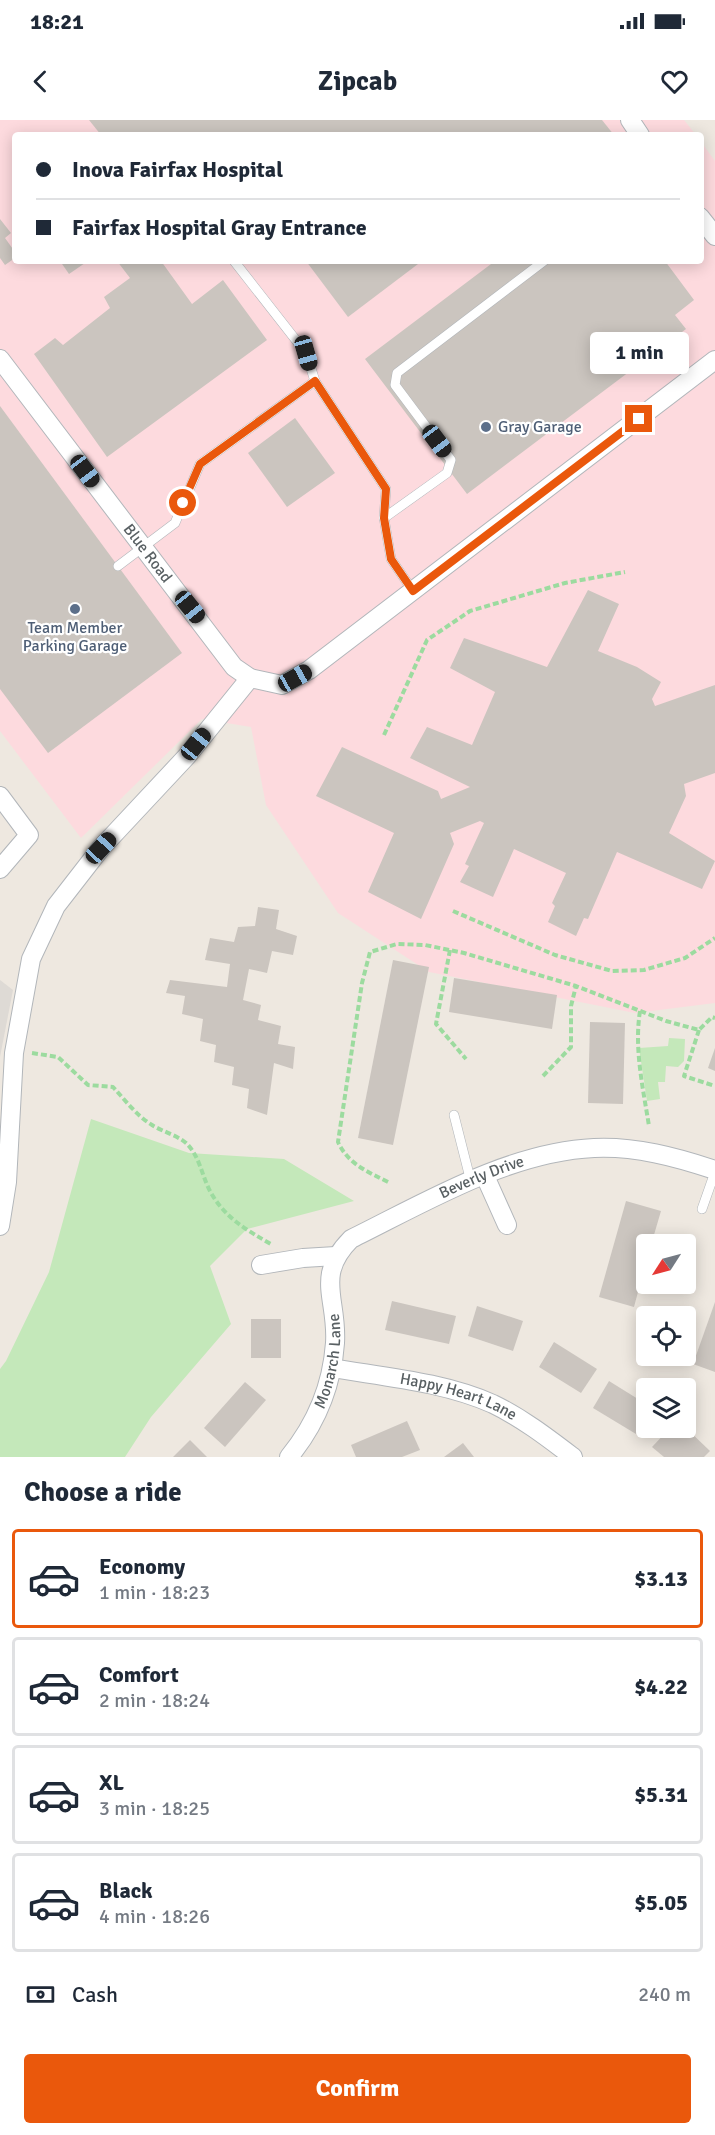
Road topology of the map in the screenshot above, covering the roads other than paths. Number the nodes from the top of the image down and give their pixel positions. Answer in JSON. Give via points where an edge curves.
{"nodes":[{"id":1,"x":704,"y":222,"type":"edge"},
{"id":2,"x":715,"y":236,"type":"edge"},
{"id":3,"x":236,"y":264,"type":"edge"},
{"id":4,"x":540,"y":264,"type":"edge"},
{"id":5,"x":0,"y":358,"type":"edge"},
{"id":6,"x":715,"y":360,"type":"edge"},
{"id":7,"x":315,"y":381,"type":"junction"},
{"id":8,"x":384,"y":518,"type":"junction"},
{"id":9,"x":141,"y":546,"type":"junction"},
{"id":10,"x":118,"y":566,"type":"dead end"},
{"id":11,"x":413,"y":591,"type":"junction"},
{"id":12,"x":250,"y":678,"type":"junction"},
{"id":13,"x":0,"y":796,"type":"edge"},
{"id":14,"x":0,"y":869,"type":"edge"},
{"id":15,"x":454,"y":1115,"type":"dead end"},
{"id":16,"x":715,"y":1171,"type":"edge"},
{"id":17,"x":478,"y":1179,"type":"junction"},
{"id":18,"x":702,"y":1209,"type":"dead end"},
{"id":19,"x":507,"y":1225,"type":"dead end"},
{"id":20,"x":0,"y":1226,"type":"edge"},
{"id":21,"x":336,"y":1256,"type":"junction"},
{"id":22,"x":261,"y":1265,"type":"dead end"},
{"id":23,"x":333,"y":1368,"type":"junction"},
{"id":24,"x":289,"y":1457,"type":"edge"},
{"id":25,"x":573,"y":1457,"type":"edge"}],
"edges":[{"from":1,"to":2,"type":"street"},
{"from":3,"to":7,"type":"lane","via":[[306,353]]},
{"from":4,"to":8,"type":"lane","via":[[398,373],[395,386],[451,460],[447,473]]},
{"from":5,"to":9,"type":"street","name":"Blue Road"},
{"from":6,"to":11,"type":"street","name":"Blue Road"},
{"from":7,"to":8,"type":"lane","via":[[386,489]]},
{"from":7,"to":9,"type":"lane","via":[[200,464],[175,523]]},
{"from":8,"to":11,"type":"lane","via":[[391,559]]},
{"from":9,"to":10,"type":"lane"},
{"from":9,"to":12,"type":"street","name":"Blue Road","via":[[234,667]]},
{"from":11,"to":12,"type":"street","name":"Blue Road","via":[[309,670],[282,685]]},
{"from":12,"to":20,"type":"street","via":[[180,764],[101,848],[56,906],[31,959],[13,1061],[7,1182]]},
{"from":13,"to":14,"type":"street","via":[[30,835]]},
{"from":15,"to":17,"type":"lane"},
{"from":16,"to":17,"type":"street","name":"Beverly Drive","via":[[668,1156],[595,1148],[525,1160]]},
{"from":16,"to":18,"type":"lane"},
{"from":17,"to":19,"type":"street"},
{"from":17,"to":21,"type":"street","name":"Beverly Drive","via":[[351,1239]]},
{"from":21,"to":22,"type":"street"},
{"from":21,"to":23,"type":"street","name":"Monarch Lane","via":[[329,1280],[335,1340]]},
{"from":23,"to":24,"type":"street","name":"Monarch Lane","via":[[314,1420]]},
{"from":23,"to":25,"type":"street","name":"Happy Heart Lane","via":[[441,1387],[492,1404],[525,1422]]}]}
